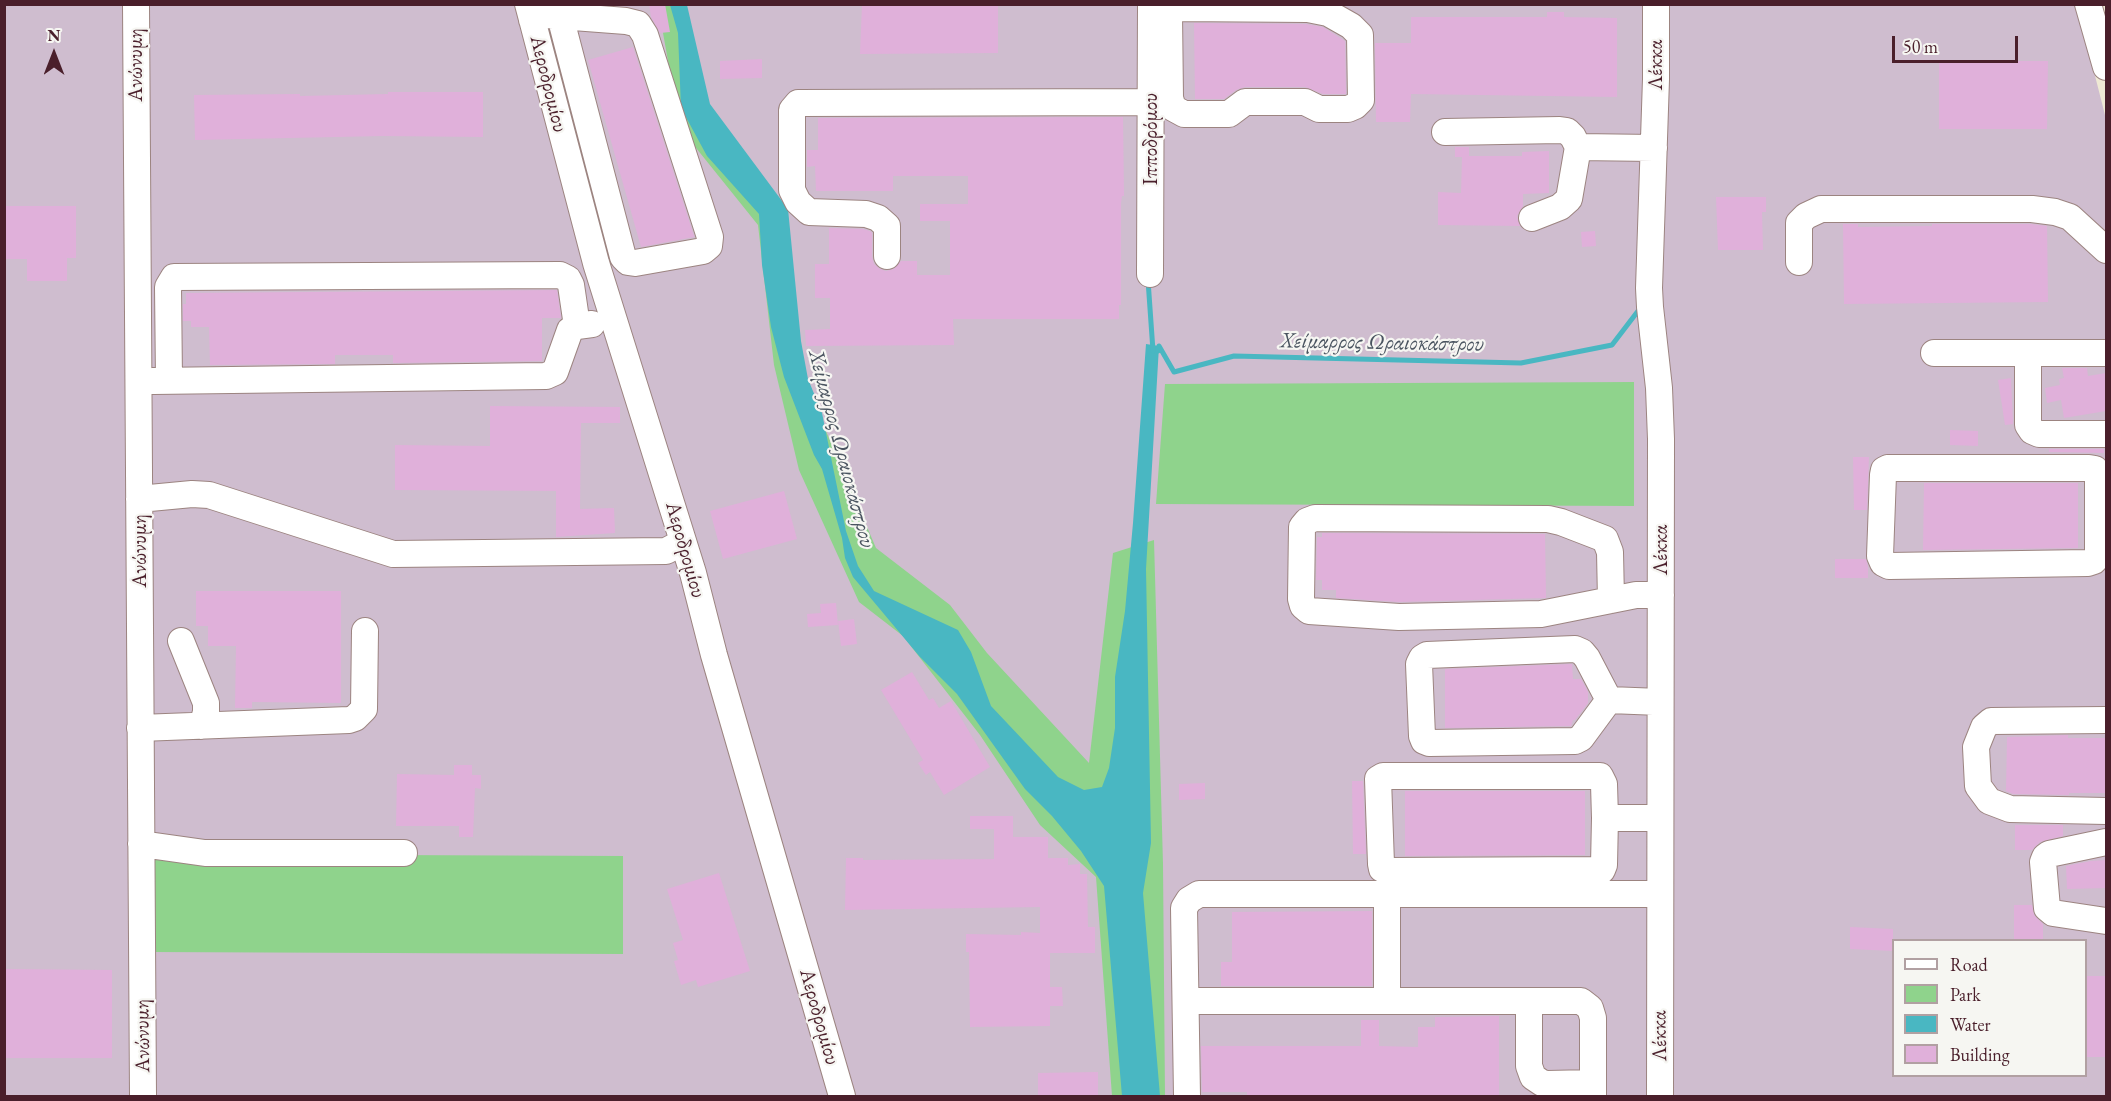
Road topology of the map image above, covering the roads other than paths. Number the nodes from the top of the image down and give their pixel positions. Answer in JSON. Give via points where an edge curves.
{"nodes":[{"id":1,"x":136,"y":4,"type":"edge"},
{"id":2,"x":1656,"y":4,"type":"edge"},
{"id":3,"x":2088,"y":4,"type":"edge"},
{"id":4,"x":559,"y":10,"type":"edge"},
{"id":5,"x":1157,"y":11,"type":"edge"},
{"id":6,"x":530,"y":12,"type":"edge"},
{"id":7,"x":2103,"y":42,"type":"edge"},
{"id":8,"x":2106,"y":67,"type":"edge"},
{"id":9,"x":1152,"y":102,"type":"junction"},
{"id":10,"x":1445,"y":132,"type":"dead end"},
{"id":11,"x":1578,"y":147,"type":"junction"},
{"id":12,"x":1654,"y":148,"type":"junction"},
{"id":13,"x":1532,"y":218,"type":"dead end"},
{"id":14,"x":2106,"y":250,"type":"edge"},
{"id":15,"x":887,"y":256,"type":"dead end"},
{"id":16,"x":1798,"y":262,"type":"dead end"},
{"id":17,"x":1150,"y":274,"type":"dead end"},
{"id":18,"x":612,"y":318,"type":"junction"},
{"id":19,"x":577,"y":326,"type":"junction"},
{"id":20,"x":1934,"y":353,"type":"dead end"},
{"id":21,"x":2106,"y":353,"type":"edge"},
{"id":22,"x":2028,"y":354,"type":"junction"},
{"id":23,"x":138,"y":380,"type":"junction"},
{"id":24,"x":169,"y":380,"type":"junction"},
{"id":25,"x":2106,"y":434,"type":"edge"},
{"id":26,"x":139,"y":499,"type":"junction"},
{"id":27,"x":2102,"y":512,"type":"edge"},
{"id":28,"x":683,"y":542,"type":"junction"},
{"id":29,"x":1660,"y":595,"type":"junction"},
{"id":30,"x":1611,"y":600,"type":"junction"},
{"id":31,"x":365,"y":631,"type":"dead end"},
{"id":32,"x":181,"y":641,"type":"dead end"},
{"id":33,"x":1609,"y":700,"type":"junction"},
{"id":34,"x":1660,"y":702,"type":"junction"},
{"id":35,"x":2106,"y":720,"type":"edge"},
{"id":36,"x":202,"y":726,"type":"junction"},
{"id":37,"x":140,"y":728,"type":"junction"},
{"id":38,"x":2106,"y":811,"type":"edge"},
{"id":39,"x":1605,"y":818,"type":"junction"},
{"id":40,"x":1659,"y":818,"type":"junction"},
{"id":41,"x":2106,"y":842,"type":"edge"},
{"id":42,"x":141,"y":844,"type":"junction"},
{"id":43,"x":404,"y":853,"type":"dead end"},
{"id":44,"x":1387,"y":894,"type":"junction"},
{"id":45,"x":1659,"y":894,"type":"junction"},
{"id":46,"x":2106,"y":921,"type":"edge"},
{"id":47,"x":1529,"y":1000,"type":"junction"},
{"id":48,"x":1186,"y":1001,"type":"junction"},
{"id":49,"x":1387,"y":1001,"type":"junction"},
{"id":50,"x":1593,"y":1090,"type":"edge"},
{"id":51,"x":143,"y":1096,"type":"edge"},
{"id":52,"x":842,"y":1096,"type":"edge"},
{"id":53,"x":1187,"y":1096,"type":"edge"},
{"id":54,"x":1660,"y":1096,"type":"edge"}],
"edges":[{"from":1,"to":23,"type":"street","name":"Ανώνυμη"},
{"from":2,"to":12,"type":"street","name":"Λέκκα"},
{"from":3,"to":7,"type":"street"},
{"from":4,"to":4,"type":"street","via":[[623,257],[635,263],[703,251],[709,246],[710,237],[645,34],[638,24]]},
{"from":4,"to":6,"type":"street","via":[[547,15]]},
{"from":5,"to":5,"type":"street","via":[[1170,98],[1173,108],[1184,114],[1229,114],[1245,102],[1305,102],[1319,109],[1348,109],[1361,100],[1360,34],[1328,13],[1308,9]]},
{"from":5,"to":9,"type":"street","name":"Ιπποδρόμου"},
{"from":6,"to":18,"type":"street","name":"Αεροδρομίου"},
{"from":7,"to":8,"type":"street"},
{"from":9,"to":15,"type":"street","via":[[798,103],[792,110],[792,190],[798,202],[809,212],[878,218],[887,226]]},
{"from":9,"to":17,"type":"street","name":"Ιπποδρόμου"},
{"from":10,"to":11,"type":"street","via":[[1560,130],[1573,137]]},
{"from":11,"to":12,"type":"street"},
{"from":11,"to":13,"type":"street","via":[[1569,199],[1560,207]]},
{"from":12,"to":29,"type":"street","name":"Λέκκα","via":[[1650,298],[1659,388]]},
{"from":14,"to":16,"type":"street","via":[[2070,217],[2055,212],[1821,209],[1798,223]]},
{"from":18,"to":19,"type":"street"},
{"from":18,"to":28,"type":"street","name":"Αεροδρομίου"},
{"from":19,"to":24,"type":"street","via":[[570,330],[555,372],[546,376]]},
{"from":19,"to":24,"type":"street","via":[[571,285],[560,275],[174,277],[168,287]]},
{"from":20,"to":22,"type":"street"},
{"from":21,"to":22,"type":"street"},
{"from":22,"to":25,"type":"street","via":[[2028,425],[2032,431]]},
{"from":23,"to":24,"type":"street"},
{"from":23,"to":26,"type":"street","name":"Ανώνυμη"},
{"from":26,"to":28,"type":"street","via":[[209,495],[393,554],[666,551]]},
{"from":26,"to":37,"type":"street","name":"Ανώνυμη"},
{"from":27,"to":27,"type":"street","via":[[2098,556],[2088,563],[1889,566],[1880,556],[1882,474],[1888,468],[2089,468],[2098,476]]},
{"from":28,"to":52,"type":"street","name":"Αεροδρομίου"},
{"from":29,"to":30,"type":"street"},
{"from":29,"to":34,"type":"street","name":"Λέκκα"},
{"from":30,"to":30,"type":"street","via":[[1542,614],[1400,617],[1309,611],[1302,606],[1301,599],[1302,527],[1315,518],[1561,522],[1605,539]]},
{"from":31,"to":36,"type":"street","via":[[364,709],[355,718]]},
{"from":32,"to":36,"type":"street","via":[[206,703]]},
{"from":33,"to":33,"type":"street","via":[[1587,658],[1575,649],[1427,655],[1419,664],[1422,736],[1429,743],[1575,741]]},
{"from":33,"to":34,"type":"street"},
{"from":34,"to":40,"type":"street","name":"Λέκκα"},
{"from":35,"to":38,"type":"street","via":[[1991,721],[1984,727],[1976,747],[1978,786],[1989,801],[2010,809]]},
{"from":36,"to":37,"type":"street"},
{"from":37,"to":42,"type":"street","name":"Ανώνυμη"},
{"from":39,"to":39,"type":"street","via":[[1604,784],[1600,776],[1378,779],[1381,864],[1387,872],[1596,872],[1604,865]]},
{"from":39,"to":40,"type":"street"},
{"from":40,"to":45,"type":"street","name":"Λέκκα"},
{"from":41,"to":46,"type":"street","via":[[2049,854],[2043,862],[2047,908],[2053,913]]},
{"from":42,"to":43,"type":"street","via":[[205,853]]},
{"from":42,"to":51,"type":"street","name":"Ανώνυμη"},
{"from":44,"to":45,"type":"street"},
{"from":44,"to":48,"type":"street","via":[[1199,894],[1184,908]]},
{"from":44,"to":49,"type":"street"},
{"from":45,"to":54,"type":"street","name":"Λέκκα"},
{"from":47,"to":49,"type":"street"},
{"from":47,"to":50,"type":"street","via":[[1529,1066],[1533,1077],[1542,1083]]},
{"from":47,"to":50,"type":"street","via":[[1575,1000],[1590,1008]]},
{"from":48,"to":49,"type":"street"},
{"from":48,"to":53,"type":"street"}]}
